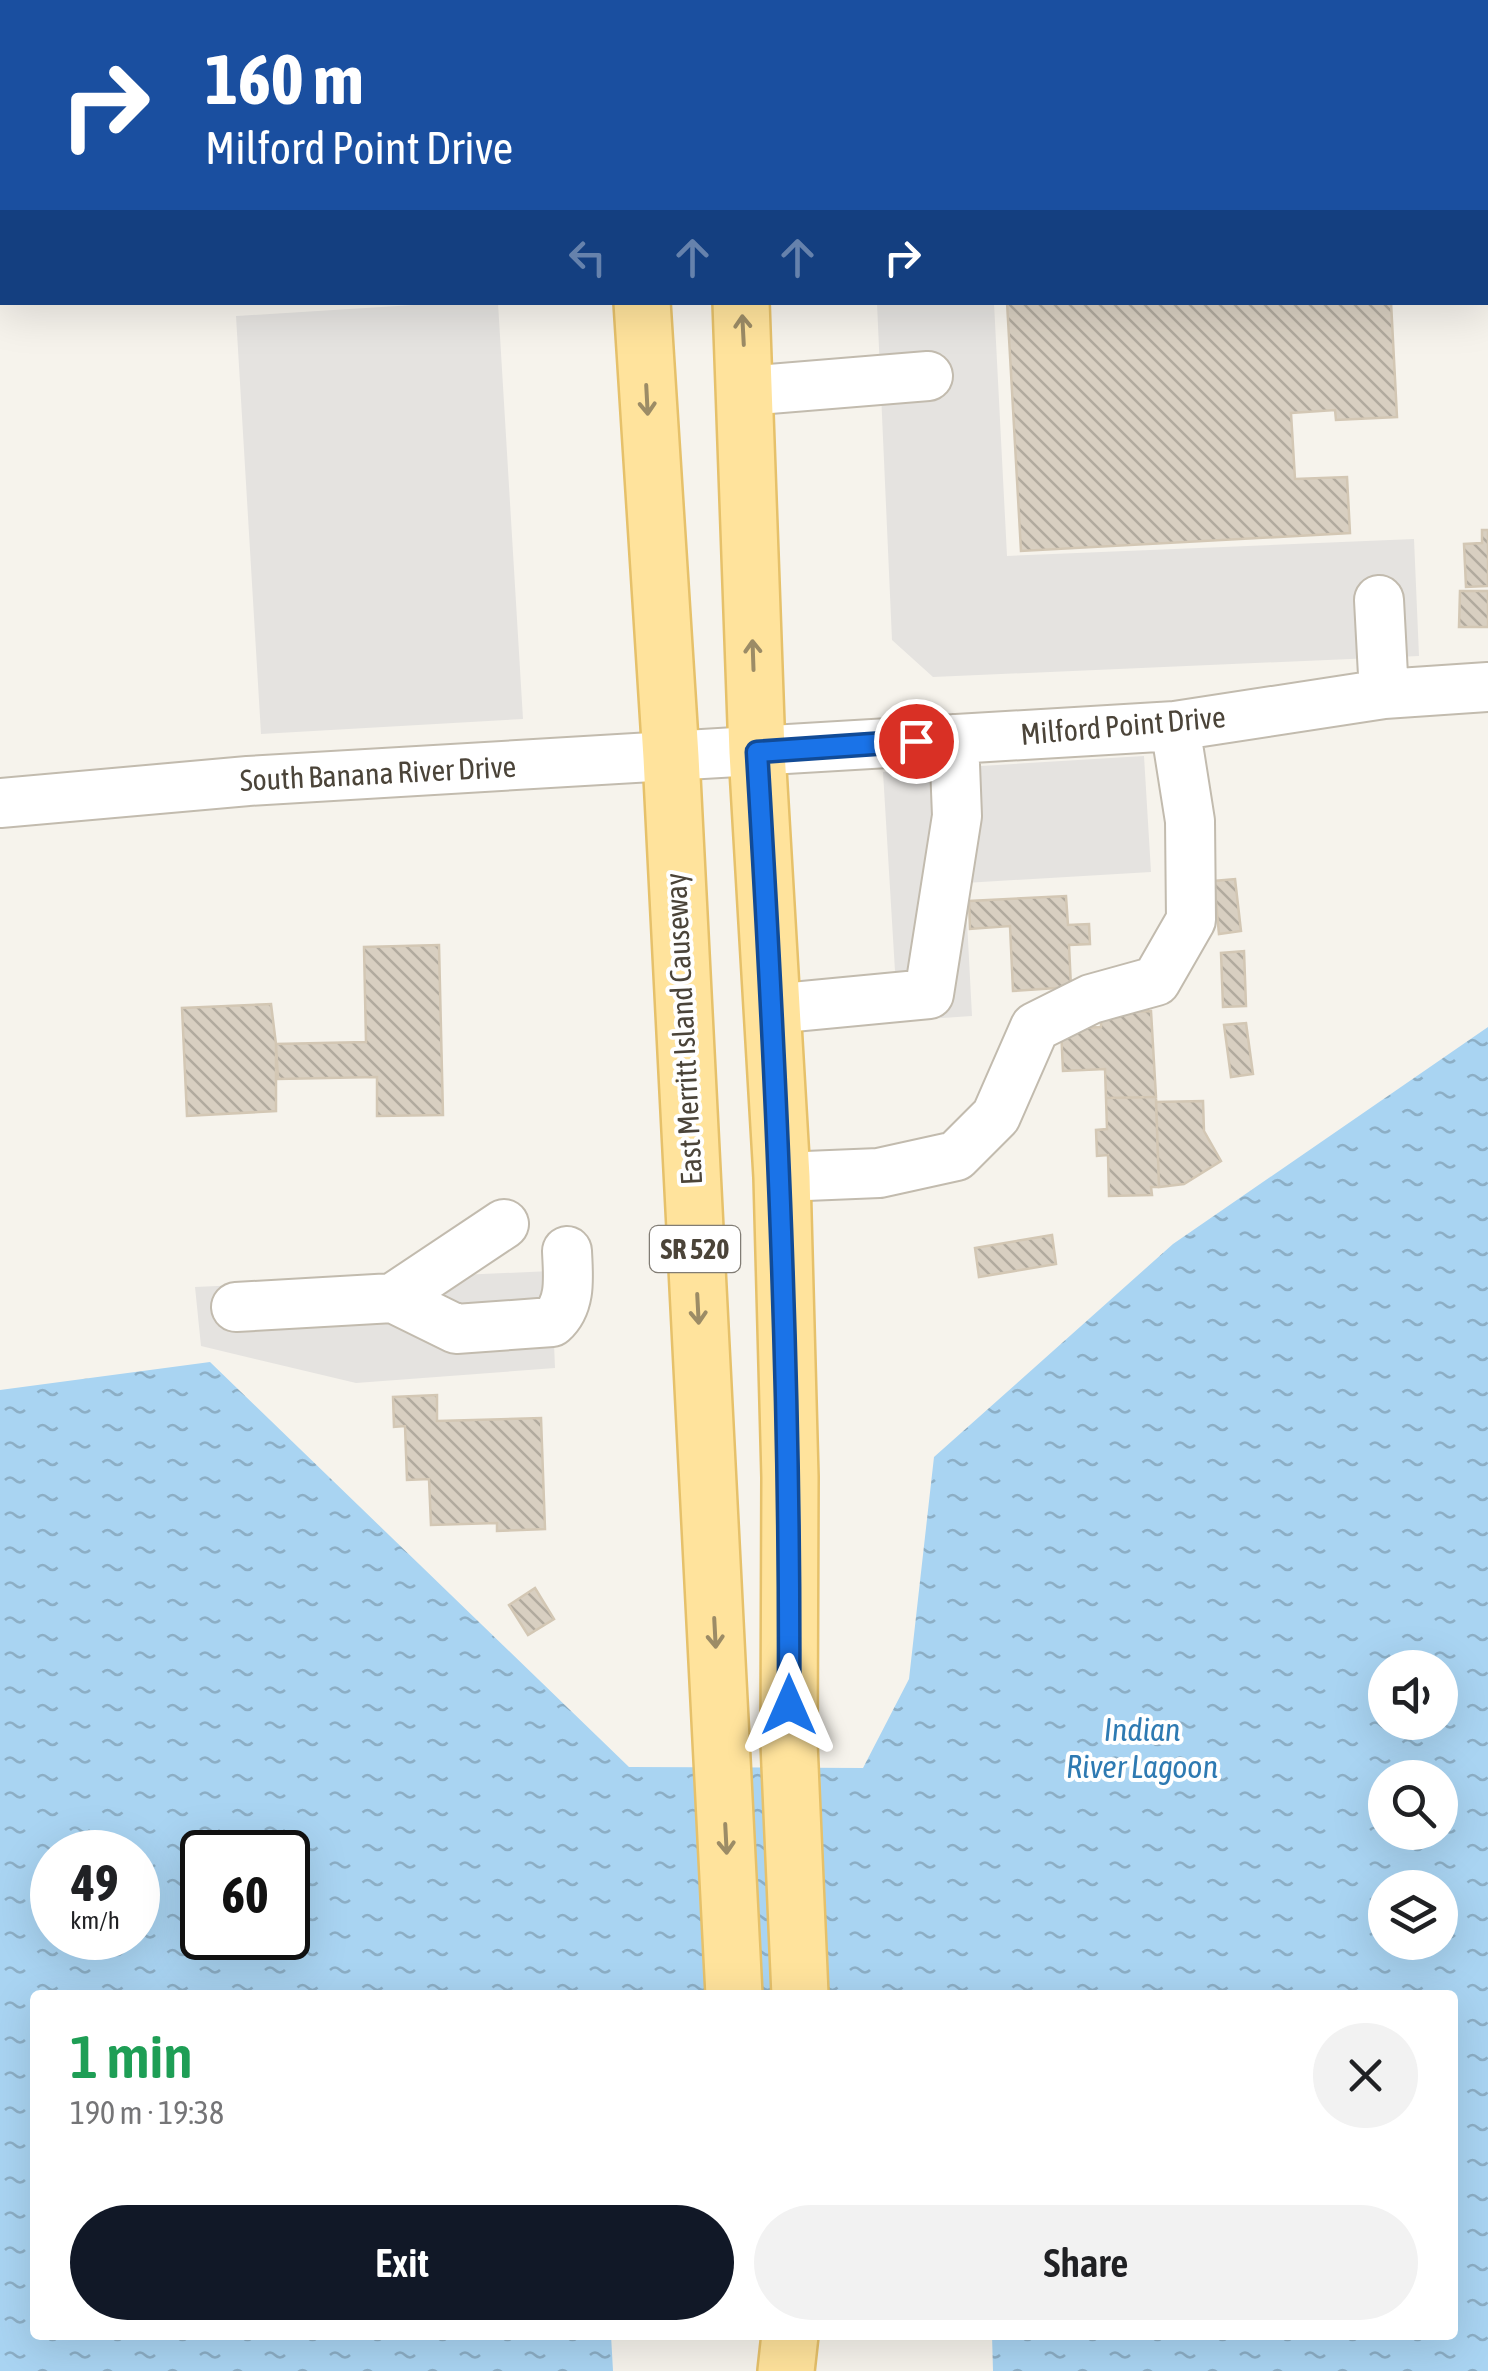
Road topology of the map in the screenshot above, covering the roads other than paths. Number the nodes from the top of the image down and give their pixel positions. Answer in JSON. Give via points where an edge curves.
{"nodes":[{"id":1,"x":642,"y":305,"type":"edge"},
{"id":2,"x":741,"y":305,"type":"edge"},
{"id":3,"x":928,"y":376,"type":"dead end"},
{"id":4,"x":745,"y":390,"type":"junction"},
{"id":5,"x":1379,"y":600,"type":"dead end"},
{"id":6,"x":1488,"y":686,"type":"edge"},
{"id":7,"x":1384,"y":694,"type":"junction"},
{"id":8,"x":1176,"y":726,"type":"junction"},
{"id":9,"x":954,"y":738,"type":"junction"},
{"id":10,"x":757,"y":752,"type":"junction"},
{"id":11,"x":671,"y":757,"type":"junction"},
{"id":12,"x":0,"y":802,"type":"edge"},
{"id":13,"x":772,"y":1009,"type":"junction"},
{"id":14,"x":782,"y":1177,"type":"junction"},
{"id":15,"x":504,"y":1224,"type":"dead end"},
{"id":16,"x":567,"y":1251,"type":"dead end"},
{"id":17,"x":393,"y":1298,"type":"junction"},
{"id":18,"x":236,"y":1306,"type":"dead end"},
{"id":19,"x":734,"y":1990,"type":"edge"},
{"id":20,"x":800,"y":1990,"type":"edge"}],
"edges":[{"from":1,"to":11,"type":"main road","name":"East Merritt Island Causeway","number":"SR 520","one_way":true},
{"from":4,"to":2,"type":"main road","number":"SR 520","one_way":true},
{"from":3,"to":4,"type":"street"},
{"from":10,"to":4,"type":"main road","number":"SR 520","one_way":true},
{"from":5,"to":7,"type":"street"},
{"from":6,"to":7,"type":"street","name":"Milford Point Drive"},
{"from":7,"to":8,"type":"street","name":"Milford Point Drive"},
{"from":8,"to":9,"type":"street","name":"Milford Point Drive"},
{"from":8,"to":14,"type":"street","via":[[1190,821],[1190,920],[1156,980],[1091,999],[1035,1028],[996,1116],[956,1156],[879,1173]]},
{"from":9,"to":10,"type":"street","name":"Milford Point Drive"},
{"from":9,"to":13,"type":"street","via":[[957,816],[929,994]]},
{"from":10,"to":11,"type":"street","name":"South Banana River Drive"},
{"from":10,"to":13,"type":"main road","number":"SR 520"},
{"from":11,"to":12,"type":"street","name":"South Banana River Drive"},
{"from":11,"to":19,"type":"main road","name":"East Merritt Island Causeway","number":"SR 520","one_way":true},
{"from":13,"to":14,"type":"main road","number":"SR 520"},
{"from":14,"to":20,"type":"main road","number":"SR 520","via":[[789,1743]]},
{"from":15,"to":17,"type":"street"},
{"from":16,"to":17,"type":"street","via":[[563,1313],[552,1322],[456,1329]]},
{"from":17,"to":18,"type":"street"}]}
